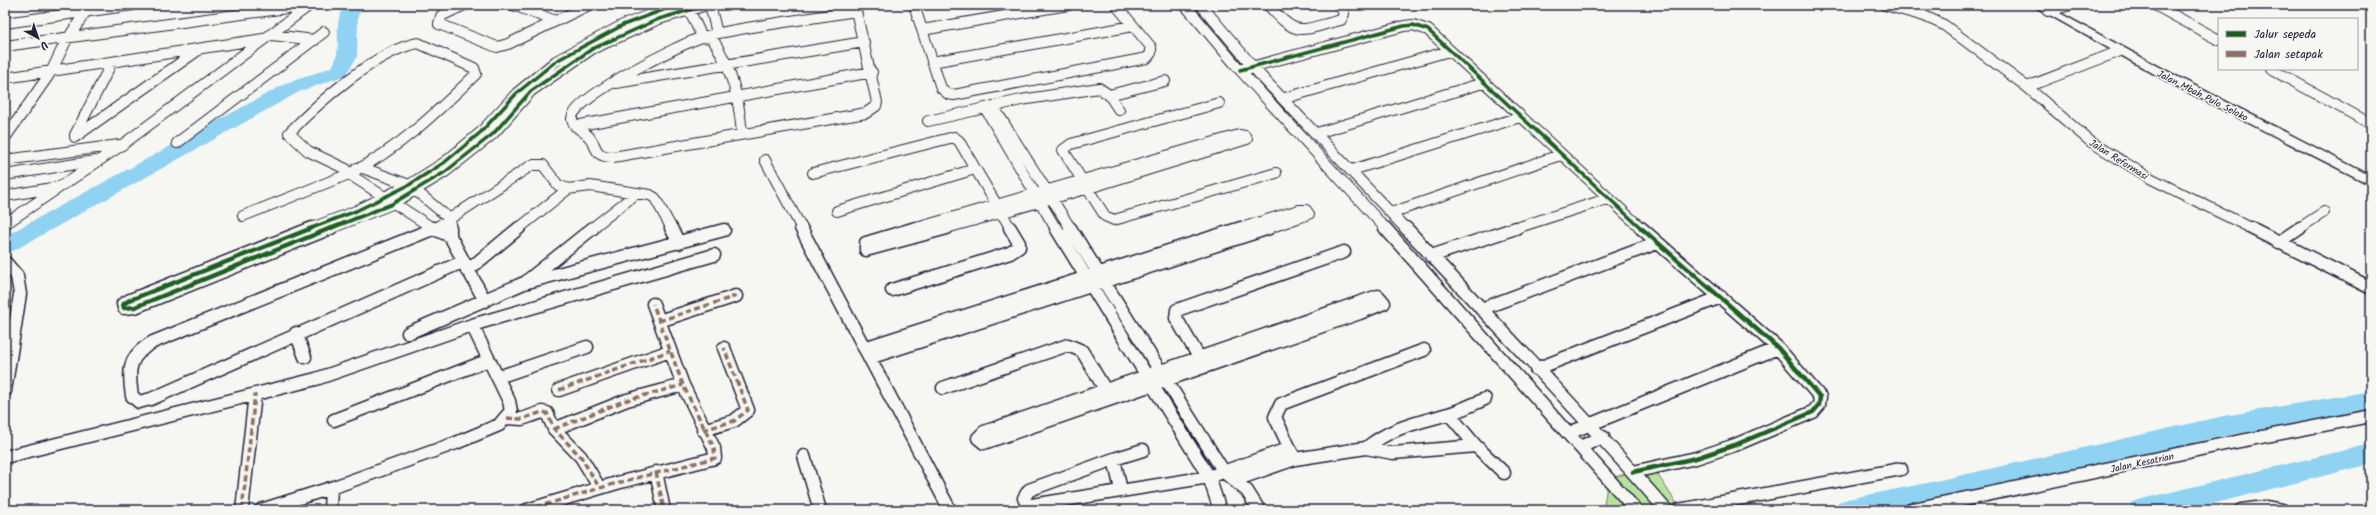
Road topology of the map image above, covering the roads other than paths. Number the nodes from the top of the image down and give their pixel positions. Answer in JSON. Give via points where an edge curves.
{"nodes":[{"id":1,"x":133,"y":5,"type":"edge"},
{"id":2,"x":464,"y":5,"type":"edge"},
{"id":3,"x":513,"y":5,"type":"edge"},
{"id":4,"x":589,"y":5,"type":"edge"},
{"id":5,"x":676,"y":5,"type":"edge"},
{"id":6,"x":708,"y":5,"type":"edge"},
{"id":7,"x":914,"y":5,"type":"edge"},
{"id":8,"x":1068,"y":5,"type":"edge"},
{"id":9,"x":1116,"y":5,"type":"edge"},
{"id":10,"x":1201,"y":5,"type":"edge"},
{"id":11,"x":1268,"y":5,"type":"edge"},
{"id":12,"x":1340,"y":5,"type":"edge"},
{"id":13,"x":1885,"y":5,"type":"edge"},
{"id":14,"x":2071,"y":5,"type":"edge"},
{"id":15,"x":2155,"y":5,"type":"edge"},
{"id":16,"x":308,"y":7,"type":"edge"},
{"id":17,"x":688,"y":7,"type":"edge"},
{"id":18,"x":1043,"y":7,"type":"edge"},
{"id":19,"x":1187,"y":7,"type":"edge"},
{"id":20,"x":88,"y":8,"type":"edge"},
{"id":21,"x":856,"y":8,"type":"edge"},
{"id":22,"x":2043,"y":8,"type":"edge"},
{"id":23,"x":554,"y":20,"type":"junction"},
{"id":24,"x":5,"y":23,"type":"edge"},
{"id":25,"x":1133,"y":26,"type":"junction"},
{"id":26,"x":922,"y":30,"type":"junction"},
{"id":27,"x":324,"y":32,"type":"dead end"},
{"id":28,"x":710,"y":36,"type":"junction"},
{"id":29,"x":269,"y":37,"type":"junction"},
{"id":30,"x":2218,"y":39,"type":"edge"},
{"id":31,"x":68,"y":40,"type":"junction"},
{"id":32,"x":315,"y":40,"type":"junction"},
{"id":33,"x":864,"y":42,"type":"junction"},
{"id":34,"x":1231,"y":42,"type":"junction"},
{"id":35,"x":1219,"y":45,"type":"junction"},
{"id":36,"x":5,"y":46,"type":"edge"},
{"id":37,"x":198,"y":49,"type":"junction"},
{"id":38,"x":5,"y":51,"type":"edge"},
{"id":39,"x":1449,"y":51,"type":"junction"},
{"id":40,"x":2120,"y":51,"type":"junction"},
{"id":41,"x":112,"y":62,"type":"junction"},
{"id":42,"x":932,"y":62,"type":"junction"},
{"id":43,"x":728,"y":63,"type":"junction"},
{"id":44,"x":1252,"y":66,"type":"junction"},
{"id":45,"x":1240,"y":70,"type":"junction"},
{"id":46,"x":2273,"y":70,"type":"edge"},
{"id":47,"x":51,"y":72,"type":"junction"},
{"id":48,"x":872,"y":72,"type":"junction"},
{"id":49,"x":546,"y":74,"type":"junction"},
{"id":50,"x":1260,"y":75,"type":"junction"},
{"id":51,"x":5,"y":78,"type":"edge"},
{"id":52,"x":1248,"y":79,"type":"junction"},
{"id":53,"x":1165,"y":81,"type":"dead end"},
{"id":54,"x":1483,"y":83,"type":"junction"},
{"id":55,"x":609,"y":84,"type":"junction"},
{"id":56,"x":2027,"y":87,"type":"junction"},
{"id":57,"x":1109,"y":95,"type":"junction"},
{"id":58,"x":739,"y":96,"type":"junction"},
{"id":59,"x":1285,"y":98,"type":"junction"},
{"id":60,"x":1219,"y":103,"type":"dead end"},
{"id":61,"x":989,"y":107,"type":"junction"},
{"id":62,"x":1119,"y":110,"type":"dead end"},
{"id":63,"x":1520,"y":118,"type":"junction"},
{"id":64,"x":928,"y":121,"type":"dead end"},
{"id":65,"x":2371,"y":124,"type":"edge"},
{"id":66,"x":575,"y":126,"type":"junction"},
{"id":67,"x":1317,"y":133,"type":"junction"},
{"id":68,"x":742,"y":134,"type":"junction"},
{"id":69,"x":74,"y":137,"type":"junction"},
{"id":70,"x":5,"y":138,"type":"edge"},
{"id":71,"x":178,"y":143,"type":"dead end"},
{"id":72,"x":122,"y":145,"type":"junction"},
{"id":73,"x":67,"y":152,"type":"junction"},
{"id":74,"x":1560,"y":155,"type":"junction"},
{"id":75,"x":1179,"y":156,"type":"junction"},
{"id":76,"x":5,"y":160,"type":"edge"},
{"id":77,"x":100,"y":160,"type":"junction"},
{"id":78,"x":765,"y":160,"type":"dead end"},
{"id":79,"x":363,"y":168,"type":"junction"},
{"id":80,"x":974,"y":169,"type":"junction"},
{"id":81,"x":1352,"y":170,"type":"junction"},
{"id":82,"x":348,"y":172,"type":"junction"},
{"id":83,"x":813,"y":173,"type":"dead end"},
{"id":84,"x":1276,"y":173,"type":"dead end"},
{"id":85,"x":5,"y":175,"type":"edge"},
{"id":86,"x":2371,"y":181,"type":"edge"},
{"id":87,"x":1086,"y":184,"type":"junction"},
{"id":88,"x":1364,"y":184,"type":"junction"},
{"id":89,"x":61,"y":186,"type":"junction"},
{"id":90,"x":413,"y":188,"type":"junction"},
{"id":91,"x":45,"y":189,"type":"junction"},
{"id":92,"x":568,"y":189,"type":"junction"},
{"id":93,"x":1348,"y":189,"type":"junction"},
{"id":94,"x":637,"y":193,"type":"junction"},
{"id":95,"x":1048,"y":193,"type":"junction"},
{"id":96,"x":1374,"y":195,"type":"junction"},
{"id":97,"x":5,"y":196,"type":"edge"},
{"id":98,"x":1037,"y":198,"type":"junction"},
{"id":99,"x":1607,"y":199,"type":"junction"},
{"id":100,"x":388,"y":201,"type":"junction"},
{"id":101,"x":1359,"y":201,"type":"junction"},
{"id":102,"x":998,"y":209,"type":"junction"},
{"id":103,"x":837,"y":211,"type":"dead end"},
{"id":104,"x":2324,"y":212,"type":"dead end"},
{"id":105,"x":1391,"y":213,"type":"junction"},
{"id":106,"x":5,"y":215,"type":"edge"},
{"id":107,"x":243,"y":216,"type":"dead end"},
{"id":108,"x":450,"y":219,"type":"junction"},
{"id":109,"x":5,"y":224,"type":"edge"},
{"id":110,"x":433,"y":230,"type":"junction"},
{"id":111,"x":724,"y":230,"type":"dead end"},
{"id":112,"x":909,"y":235,"type":"dead end"},
{"id":113,"x":450,"y":236,"type":"junction"},
{"id":114,"x":1214,"y":241,"type":"junction"},
{"id":115,"x":679,"y":243,"type":"junction"},
{"id":116,"x":1657,"y":243,"type":"junction"},
{"id":117,"x":2278,"y":243,"type":"junction"},
{"id":118,"x":268,"y":250,"type":"junction"},
{"id":119,"x":1344,"y":252,"type":"dead end"},
{"id":120,"x":714,"y":255,"type":"dead end"},
{"id":121,"x":1431,"y":256,"type":"junction"},
{"id":122,"x":5,"y":262,"type":"edge"},
{"id":123,"x":465,"y":266,"type":"junction"},
{"id":124,"x":1100,"y":277,"type":"junction"},
{"id":125,"x":1088,"y":281,"type":"junction"},
{"id":126,"x":1455,"y":282,"type":"junction"},
{"id":127,"x":524,"y":283,"type":"junction"},
{"id":128,"x":1439,"y":288,"type":"junction"},
{"id":129,"x":2371,"y":288,"type":"edge"},
{"id":130,"x":892,"y":290,"type":"dead end"},
{"id":131,"x":736,"y":296,"type":"dead end"},
{"id":132,"x":1721,"y":298,"type":"junction"},
{"id":133,"x":485,"y":301,"type":"junction"},
{"id":134,"x":653,"y":304,"type":"dead end"},
{"id":135,"x":1481,"y":309,"type":"junction"},
{"id":136,"x":659,"y":321,"type":"junction"},
{"id":137,"x":1311,"y":324,"type":"junction"},
{"id":138,"x":472,"y":325,"type":"junction"},
{"id":139,"x":296,"y":333,"type":"junction"},
{"id":140,"x":408,"y":333,"type":"dead end"},
{"id":141,"x":588,"y":347,"type":"dead end"},
{"id":142,"x":724,"y":348,"type":"dead end"},
{"id":143,"x":1778,"y":348,"type":"junction"},
{"id":144,"x":1424,"y":350,"type":"dead end"},
{"id":145,"x":670,"y":351,"type":"junction"},
{"id":146,"x":866,"y":353,"type":"junction"},
{"id":147,"x":305,"y":357,"type":"dead end"},
{"id":148,"x":489,"y":360,"type":"junction"},
{"id":149,"x":1202,"y":362,"type":"junction"},
{"id":150,"x":1536,"y":369,"type":"junction"},
{"id":151,"x":1162,"y":376,"type":"junction"},
{"id":152,"x":498,"y":377,"type":"junction"},
{"id":153,"x":1150,"y":381,"type":"junction"},
{"id":154,"x":683,"y":385,"type":"junction"},
{"id":155,"x":942,"y":388,"type":"dead end"},
{"id":156,"x":559,"y":390,"type":"dead end"},
{"id":157,"x":5,"y":391,"type":"edge"},
{"id":158,"x":255,"y":394,"type":"junction"},
{"id":159,"x":1108,"y":395,"type":"junction"},
{"id":160,"x":1485,"y":399,"type":"dead end"},
{"id":161,"x":1449,"y":414,"type":"junction"},
{"id":162,"x":2371,"y":416,"type":"edge"},
{"id":163,"x":507,"y":418,"type":"junction"},
{"id":164,"x":334,"y":420,"type":"dead end"},
{"id":165,"x":1590,"y":424,"type":"junction"},
{"id":166,"x":554,"y":429,"type":"junction"},
{"id":167,"x":703,"y":430,"type":"junction"},
{"id":168,"x":1569,"y":433,"type":"junction"},
{"id":169,"x":1603,"y":437,"type":"junction"},
{"id":170,"x":1476,"y":446,"type":"junction"},
{"id":171,"x":1580,"y":447,"type":"junction"},
{"id":172,"x":1366,"y":448,"type":"junction"},
{"id":173,"x":1143,"y":450,"type":"dead end"},
{"id":174,"x":1292,"y":454,"type":"junction"},
{"id":175,"x":804,"y":456,"type":"dead end"},
{"id":176,"x":5,"y":457,"type":"edge"},
{"id":177,"x":1114,"y":459,"type":"junction"},
{"id":178,"x":1901,"y":469,"type":"dead end"},
{"id":179,"x":656,"y":472,"type":"junction"},
{"id":180,"x":1224,"y":472,"type":"junction"},
{"id":181,"x":1633,"y":472,"type":"junction"},
{"id":182,"x":1504,"y":473,"type":"dead end"},
{"id":183,"x":1208,"y":477,"type":"junction"},
{"id":184,"x":1235,"y":480,"type":"junction"},
{"id":185,"x":599,"y":487,"type":"junction"},
{"id":186,"x":331,"y":488,"type":"junction"},
{"id":187,"x":1121,"y":490,"type":"junction"},
{"id":188,"x":1949,"y":506,"type":"edge"},
{"id":189,"x":1924,"y":509,"type":"edge"},
{"id":190,"x":242,"y":510,"type":"edge"},
{"id":191,"x":260,"y":510,"type":"edge"},
{"id":192,"x":330,"y":510,"type":"edge"},
{"id":193,"x":527,"y":510,"type":"edge"},
{"id":194,"x":664,"y":510,"type":"edge"},
{"id":195,"x":820,"y":510,"type":"edge"},
{"id":196,"x":950,"y":510,"type":"edge"},
{"id":197,"x":1220,"y":510,"type":"edge"},
{"id":198,"x":1259,"y":510,"type":"edge"},
{"id":199,"x":1636,"y":510,"type":"edge"},
{"id":200,"x":1666,"y":510,"type":"edge"},
{"id":201,"x":1679,"y":510,"type":"edge"},
{"id":202,"x":2241,"y":510,"type":"edge"},
{"id":203,"x":2282,"y":510,"type":"edge"}],
"edges":[{"from":1,"to":20,"type":"street"},
{"from":2,"to":23,"type":"street","via":[[441,16],[439,24],[497,47]]},
{"from":3,"to":23,"type":"street"},
{"from":4,"to":23,"type":"street"},
{"from":5,"to":49,"type":"street","via":[[623,25],[581,46]]},
{"from":6,"to":17,"type":"street"},
{"from":6,"to":28,"type":"street"},
{"from":7,"to":26,"type":"street"},
{"from":8,"to":18,"type":"street"},
{"from":9,"to":25,"type":"street"},
{"from":10,"to":19,"type":"street"},
{"from":10,"to":34,"type":"street"},
{"from":11,"to":12,"type":"street","via":[[1286,25],[1300,30],[1341,20],[1344,14]]},
{"from":13,"to":56,"type":"street","name":"Jalan Reformasi","via":[[1924,16],[1944,25]]},
{"from":14,"to":22,"type":"street"},
{"from":15,"to":30,"type":"street"},
{"from":16,"to":29,"type":"street"},
{"from":16,"to":31,"type":"street"},
{"from":17,"to":28,"type":"street"},
{"from":17,"to":49,"type":"street","via":[[635,28]]},
{"from":18,"to":26,"type":"street"},
{"from":19,"to":35,"type":"street"},
{"from":20,"to":24,"type":"street"},
{"from":20,"to":31,"type":"street"},
{"from":21,"to":28,"type":"street"},
{"from":21,"to":33,"type":"street"},
{"from":22,"to":40,"type":"street","name":"Jalan Mbah Pulo Seloko"},
{"from":25,"to":42,"type":"street"},
{"from":25,"to":42,"type":"street","via":[[1151,47],[1151,53],[1139,61],[954,95],[941,88]]},
{"from":26,"to":42,"type":"street"},
{"from":27,"to":32,"type":"street"},
{"from":28,"to":43,"type":"street"},
{"from":28,"to":55,"type":"street","via":[[642,65]]},
{"from":29,"to":32,"type":"street"},
{"from":29,"to":37,"type":"street"},
{"from":29,"to":72,"type":"street"},
{"from":31,"to":36,"type":"street"},
{"from":31,"to":38,"type":"street"},
{"from":31,"to":47,"type":"street"},
{"from":32,"to":71,"type":"street"},
{"from":33,"to":43,"type":"street"},
{"from":33,"to":48,"type":"street"},
{"from":34,"to":35,"type":"street"},
{"from":34,"to":44,"type":"street"},
{"from":35,"to":45,"type":"street"},
{"from":37,"to":41,"type":"street"},
{"from":37,"to":69,"type":"street"},
{"from":39,"to":44,"type":"street","via":[[1428,30],[1413,25]]},
{"from":39,"to":54,"type":"street"},
{"from":39,"to":59,"type":"street"},
{"from":40,"to":56,"type":"street"},
{"from":40,"to":86,"type":"street","name":"Jalan Mbah Pulo Seloko"},
{"from":41,"to":47,"type":"street"},
{"from":41,"to":69,"type":"street"},
{"from":43,"to":55,"type":"street"},
{"from":43,"to":58,"type":"street"},
{"from":44,"to":45,"type":"street"},
{"from":44,"to":50,"type":"street"},
{"from":45,"to":52,"type":"street"},
{"from":46,"to":65,"type":"street"},
{"from":47,"to":51,"type":"street"},
{"from":47,"to":70,"type":"street"},
{"from":48,"to":58,"type":"street"},
{"from":48,"to":68,"type":"street","via":[[876,102],[872,110]]},
{"from":49,"to":90,"type":"street","via":[[531,86],[494,133],[456,164]]},
{"from":50,"to":52,"type":"street"},
{"from":50,"to":59,"type":"street"},
{"from":52,"to":93,"type":"street"},
{"from":53,"to":57,"type":"street"},
{"from":54,"to":63,"type":"street"},
{"from":54,"to":67,"type":"street"},
{"from":55,"to":66,"type":"street","via":[[573,114]]},
{"from":56,"to":117,"type":"street","name":"Jalan Reformasi","via":[[2070,126],[2104,150],[2150,178]]},
{"from":57,"to":61,"type":"street","via":[[1103,89],[1092,88]]},
{"from":57,"to":62,"type":"street"},
{"from":58,"to":66,"type":"street"},
{"from":58,"to":68,"type":"street"},
{"from":59,"to":67,"type":"street"},
{"from":60,"to":87,"type":"street","via":[[1071,144],[1063,150]]},
{"from":61,"to":64,"type":"street"},
{"from":61,"to":95,"type":"street"},
{"from":61,"to":98,"type":"street"},
{"from":63,"to":74,"type":"street"},
{"from":63,"to":81,"type":"street"},
{"from":66,"to":68,"type":"street","via":[[591,138],[597,153],[604,157]]},
{"from":67,"to":81,"type":"street"},
{"from":69,"to":73,"type":"street"},
{"from":72,"to":73,"type":"street"},
{"from":72,"to":77,"type":"street"},
{"from":73,"to":76,"type":"street"},
{"from":74,"to":99,"type":"street"},
{"from":74,"to":105,"type":"street"},
{"from":75,"to":75,"type":"street","via":[[1239,135],[1247,137],[1244,141]]},
{"from":75,"to":87,"type":"street"},
{"from":77,"to":85,"type":"street"},
{"from":77,"to":89,"type":"street"},
{"from":78,"to":146,"type":"street"},
{"from":79,"to":82,"type":"street"},
{"from":79,"to":82,"type":"street","via":[[415,131],[476,74],[474,68],[418,43],[399,48],[353,78],[289,133],[308,151]]},
{"from":79,"to":90,"type":"street"},
{"from":80,"to":83,"type":"street","via":[[959,141],[954,137]]},
{"from":80,"to":102,"type":"street"},
{"from":80,"to":103,"type":"street"},
{"from":81,"to":88,"type":"street"},
{"from":82,"to":100,"type":"street"},
{"from":82,"to":107,"type":"street"},
{"from":84,"to":87,"type":"street","via":[[1120,220],[1110,220],[1106,216]]},
{"from":87,"to":95,"type":"street"},
{"from":88,"to":93,"type":"street"},
{"from":88,"to":96,"type":"street"},
{"from":89,"to":91,"type":"street"},
{"from":89,"to":109,"type":"street"},
{"from":90,"to":100,"type":"street"},
{"from":90,"to":108,"type":"street"},
{"from":91,"to":97,"type":"street"},
{"from":91,"to":106,"type":"street"},
{"from":92,"to":94,"type":"street","via":[[590,186]]},
{"from":92,"to":108,"type":"street","via":[[558,185],[543,164],[532,165]]},
{"from":92,"to":123,"type":"street"},
{"from":93,"to":101,"type":"street"},
{"from":94,"to":115,"type":"street","via":[[643,192],[655,198]]},
{"from":94,"to":127,"type":"street"},
{"from":95,"to":98,"type":"street"},
{"from":95,"to":124,"type":"street"},
{"from":96,"to":101,"type":"street"},
{"from":96,"to":105,"type":"street"},
{"from":98,"to":102,"type":"street"},
{"from":98,"to":125,"type":"street"},
{"from":99,"to":116,"type":"street"},
{"from":99,"to":121,"type":"street"},
{"from":100,"to":110,"type":"street"},
{"from":100,"to":118,"type":"street"},
{"from":101,"to":128,"type":"street"},
{"from":102,"to":112,"type":"street"},
{"from":102,"to":130,"type":"street","via":[[1019,243],[1016,251]]},
{"from":104,"to":117,"type":"street"},
{"from":105,"to":121,"type":"street"},
{"from":108,"to":110,"type":"street"},
{"from":108,"to":113,"type":"street"},
{"from":110,"to":113,"type":"street"},
{"from":110,"to":139,"type":"street","via":[[146,347],[136,354],[130,364],[128,372],[132,396],[139,402],[151,399]]},
{"from":111,"to":115,"type":"street"},
{"from":113,"to":123,"type":"street"},
{"from":114,"to":114,"type":"street","via":[[1299,210],[1306,210],[1309,214]]},
{"from":114,"to":124,"type":"street"},
{"from":115,"to":127,"type":"street"},
{"from":116,"to":132,"type":"street"},
{"from":116,"to":135,"type":"street"},
{"from":117,"to":129,"type":"street","name":"Jalan Reformasi"},
{"from":118,"to":118,"type":"street","via":[[134,307],[124,308],[123,304],[130,300]]},
{"from":119,"to":149,"type":"street","via":[[1182,307],[1175,314],[1176,318]]},
{"from":120,"to":138,"type":"street"},
{"from":121,"to":126,"type":"street"},
{"from":122,"to":157,"type":"street","via":[[17,276],[20,294]]},
{"from":123,"to":133,"type":"street"},
{"from":123,"to":139,"type":"street"},
{"from":124,"to":125,"type":"street"},
{"from":124,"to":151,"type":"street"},
{"from":125,"to":146,"type":"street"},
{"from":125,"to":153,"type":"street"},
{"from":126,"to":128,"type":"street"},
{"from":126,"to":135,"type":"street"},
{"from":127,"to":133,"type":"street"},
{"from":128,"to":168,"type":"street"},
{"from":131,"to":136,"type":"street"},
{"from":132,"to":143,"type":"street"},
{"from":132,"to":150,"type":"street"},
{"from":133,"to":140,"type":"street"},
{"from":134,"to":136,"type":"street"},
{"from":135,"to":150,"type":"street"},
{"from":136,"to":145,"type":"street"},
{"from":137,"to":137,"type":"street","via":[[1374,296],[1384,301],[1360,313]]},
{"from":137,"to":149,"type":"street"},
{"from":138,"to":148,"type":"street"},
{"from":138,"to":158,"type":"street","via":[[344,370]]},
{"from":139,"to":147,"type":"street"},
{"from":141,"to":152,"type":"street"},
{"from":142,"to":167,"type":"street","via":[[748,410],[736,420]]},
{"from":143,"to":165,"type":"street"},
{"from":143,"to":181,"type":"street","via":[[1820,397],[1820,405],[1813,412],[1735,445],[1696,458]]},
{"from":144,"to":174,"type":"street","via":[[1281,404],[1275,417]]},
{"from":145,"to":154,"type":"street"},
{"from":145,"to":156,"type":"street"},
{"from":146,"to":196,"type":"street"},
{"from":148,"to":152,"type":"street"},
{"from":148,"to":164,"type":"street"},
{"from":149,"to":151,"type":"street"},
{"from":150,"to":165,"type":"street"},
{"from":151,"to":153,"type":"street"},
{"from":151,"to":180,"type":"street"},
{"from":152,"to":163,"type":"street","via":[[511,407]]},
{"from":153,"to":159,"type":"street"},
{"from":153,"to":183,"type":"street"},
{"from":154,"to":166,"type":"street","via":[[627,400]]},
{"from":154,"to":167,"type":"street"},
{"from":155,"to":159,"type":"street","via":[[1068,345],[1082,351]]},
{"from":158,"to":176,"type":"street"},
{"from":158,"to":190,"type":"street"},
{"from":159,"to":159,"type":"street","via":[[984,443],[978,438],[984,432]]},
{"from":160,"to":161,"type":"street"},
{"from":161,"to":170,"type":"street"},
{"from":161,"to":172,"type":"street","via":[[1419,421],[1382,435]]},
{"from":162,"to":188,"type":"street","name":"Jalan Kesatrian","via":[[2224,444]]},
{"from":163,"to":166,"type":"street","via":[[522,419],[544,412]]},
{"from":163,"to":186,"type":"street","via":[[490,430],[456,444]]},
{"from":165,"to":168,"type":"street"},
{"from":165,"to":169,"type":"street"},
{"from":166,"to":185,"type":"street","via":[[581,457]]},
{"from":167,"to":179,"type":"street","via":[[715,452],[714,460]]},
{"from":168,"to":171,"type":"street"},
{"from":169,"to":171,"type":"street"},
{"from":169,"to":181,"type":"street"},
{"from":170,"to":172,"type":"street","via":[[1393,452]]},
{"from":170,"to":182,"type":"street"},
{"from":171,"to":199,"type":"street"},
{"from":172,"to":174,"type":"street"},
{"from":173,"to":177,"type":"street"},
{"from":174,"to":180,"type":"street"},
{"from":174,"to":184,"type":"street"},
{"from":175,"to":195,"type":"street"},
{"from":177,"to":187,"type":"street"},
{"from":177,"to":187,"type":"street","via":[[1029,490],[1024,498],[1026,503],[1032,505]]},
{"from":178,"to":201,"type":"street"},
{"from":179,"to":185,"type":"street"},
{"from":179,"to":194,"type":"street"},
{"from":180,"to":183,"type":"street"},
{"from":180,"to":184,"type":"street"},
{"from":181,"to":200,"type":"street"},
{"from":183,"to":187,"type":"street"},
{"from":183,"to":197,"type":"street"},
{"from":184,"to":198,"type":"street","via":[[1247,491]]},
{"from":185,"to":193,"type":"street"},
{"from":186,"to":191,"type":"street"},
{"from":186,"to":192,"type":"street"},
{"from":188,"to":189,"type":"street","name":"Jalan Kesatrian"},
{"from":202,"to":203,"type":"street","via":[[2265,507]]}]}
